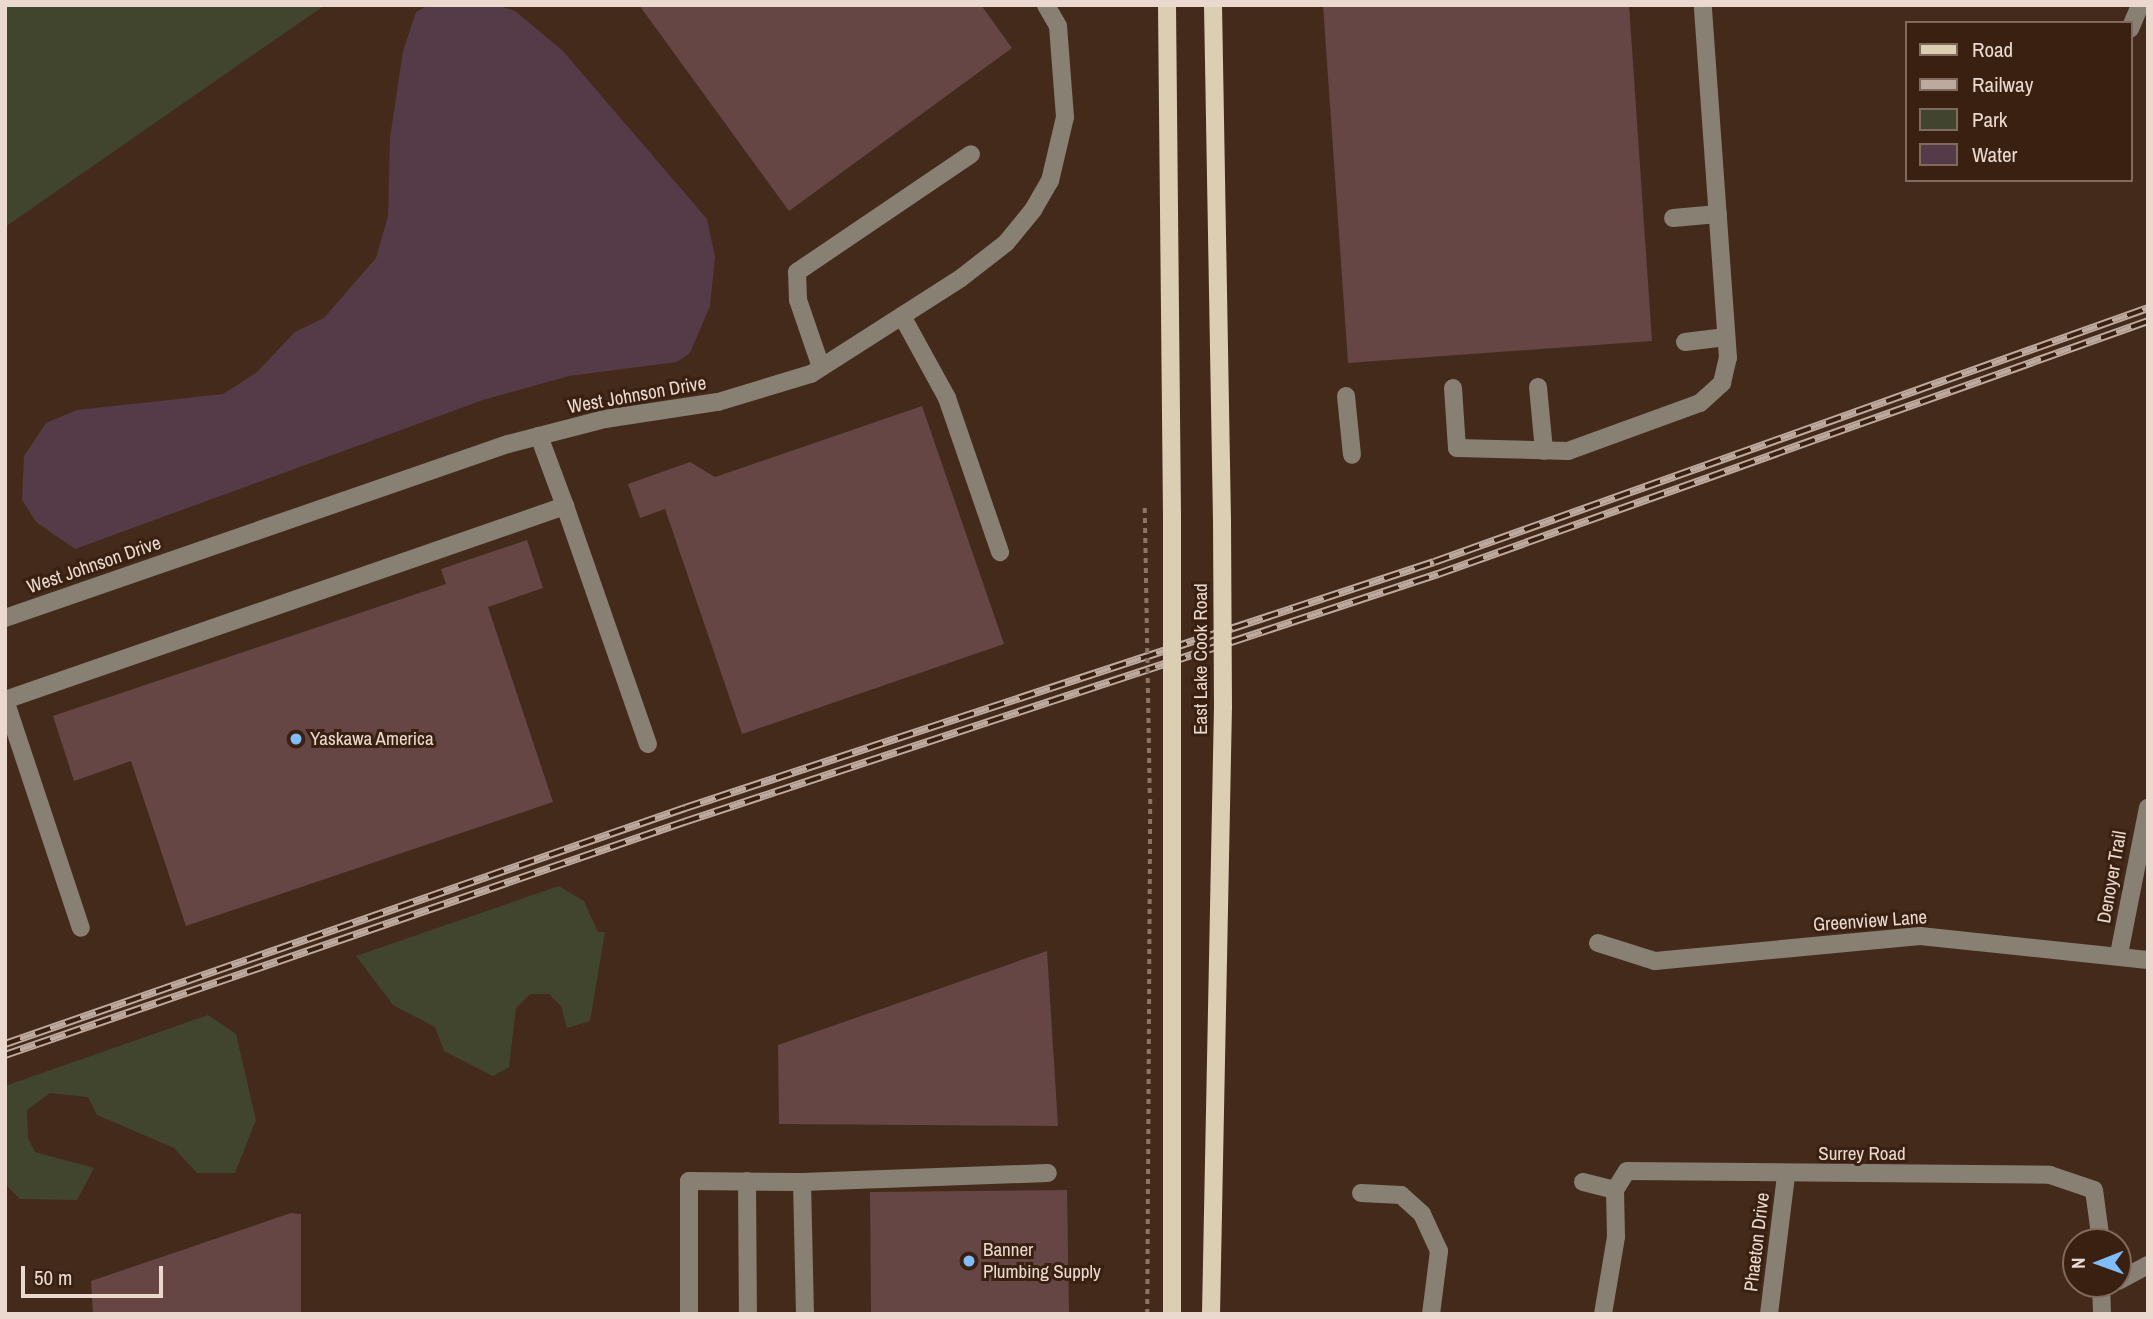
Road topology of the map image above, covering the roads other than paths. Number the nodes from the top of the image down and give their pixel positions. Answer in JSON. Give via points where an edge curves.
{"nodes":[{"id":1,"x":1046,"y":5,"type":"edge"},
{"id":2,"x":1167,"y":5,"type":"edge"},
{"id":3,"x":1213,"y":5,"type":"edge"},
{"id":4,"x":1703,"y":5,"type":"edge"},
{"id":5,"x":2140,"y":5,"type":"edge"},
{"id":6,"x":2132,"y":24,"type":"edge"},
{"id":7,"x":971,"y":155,"type":"dead end"},
{"id":8,"x":1718,"y":214,"type":"junction"},
{"id":9,"x":1673,"y":218,"type":"dead end"},
{"id":10,"x":902,"y":316,"type":"junction"},
{"id":11,"x":1726,"y":337,"type":"junction"},
{"id":12,"x":1685,"y":342,"type":"dead end"},
{"id":13,"x":821,"y":367,"type":"junction"},
{"id":14,"x":1538,"y":387,"type":"dead end"},
{"id":15,"x":1453,"y":388,"type":"dead end"},
{"id":16,"x":1346,"y":396,"type":"dead end"},
{"id":17,"x":539,"y":436,"type":"junction"},
{"id":18,"x":1544,"y":451,"type":"junction"},
{"id":19,"x":1352,"y":455,"type":"dead end"},
{"id":20,"x":565,"y":506,"type":"junction"},
{"id":21,"x":1000,"y":552,"type":"dead end"},
{"id":22,"x":5,"y":618,"type":"edge"},
{"id":23,"x":5,"y":700,"type":"edge"},
{"id":24,"x":648,"y":744,"type":"dead end"},
{"id":25,"x":2148,"y":808,"type":"edge"},
{"id":26,"x":81,"y":928,"type":"dead end"},
{"id":27,"x":1598,"y":943,"type":"dead end"},
{"id":28,"x":2119,"y":954,"type":"junction"},
{"id":29,"x":2148,"y":960,"type":"edge"},
{"id":30,"x":1048,"y":1173,"type":"dead end"},
{"id":31,"x":1786,"y":1175,"type":"junction"},
{"id":32,"x":747,"y":1181,"type":"junction"},
{"id":33,"x":803,"y":1182,"type":"junction"},
{"id":34,"x":1583,"y":1182,"type":"dead end"},
{"id":35,"x":1615,"y":1190,"type":"junction"},
{"id":36,"x":1361,"y":1193,"type":"dead end"},
{"id":37,"x":2099,"y":1228,"type":"edge"},
{"id":38,"x":2148,"y":1265,"type":"edge"},
{"id":39,"x":2132,"y":1274,"type":"edge"},
{"id":40,"x":689,"y":1314,"type":"edge"},
{"id":41,"x":748,"y":1314,"type":"edge"},
{"id":42,"x":805,"y":1314,"type":"edge"},
{"id":43,"x":1172,"y":1314,"type":"edge"},
{"id":44,"x":1211,"y":1314,"type":"edge"},
{"id":45,"x":1431,"y":1314,"type":"edge"},
{"id":46,"x":1603,"y":1314,"type":"edge"},
{"id":47,"x":1769,"y":1314,"type":"edge"}],
"edges":[{"from":1,"to":10,"type":"street","name":"West Johnson Drive","via":[[1058,26],[1065,73],[1064,127],[1050,181],[1006,243]]},
{"from":2,"to":43,"type":"main road","name":"East Lake Cook Road","bridge":true},
{"from":3,"to":44,"type":"main road","name":"East Lake Cook Road","bridge":true,"via":[[1223,707]]},
{"from":4,"to":8,"type":"street"},
{"from":5,"to":6,"type":"street"},
{"from":7,"to":13,"type":"street","via":[[797,272],[799,300]]},
{"from":8,"to":9,"type":"street"},
{"from":8,"to":11,"type":"street"},
{"from":10,"to":13,"type":"street","name":"West Johnson Drive"},
{"from":10,"to":21,"type":"street","via":[[947,398]]},
{"from":11,"to":12,"type":"street"},
{"from":11,"to":18,"type":"street","via":[[1722,383],[1700,403],[1568,451]]},
{"from":13,"to":17,"type":"street","name":"West Johnson Drive","via":[[718,402],[605,419]]},
{"from":14,"to":18,"type":"street"},
{"from":15,"to":18,"type":"street","via":[[1457,448]]},
{"from":16,"to":19,"type":"street"},
{"from":17,"to":20,"type":"street"},
{"from":17,"to":22,"type":"street","name":"West Johnson Drive"},
{"from":20,"to":23,"type":"street"},
{"from":20,"to":24,"type":"street"},
{"from":23,"to":26,"type":"street"},
{"from":25,"to":28,"type":"street","name":"Denoyer Trail"},
{"from":27,"to":28,"type":"street","name":"Greenview Lane","via":[[1655,961],[1920,936]]},
{"from":28,"to":29,"type":"street","name":"Greenview Lane"},
{"from":30,"to":33,"type":"street"},
{"from":31,"to":35,"type":"street","name":"Surrey Road","via":[[1627,1171]]},
{"from":31,"to":37,"type":"street","name":"Surrey Road","via":[[2050,1175],[2094,1190]]},
{"from":31,"to":47,"type":"street","name":"Phaeton Drive"},
{"from":32,"to":33,"type":"street"},
{"from":32,"to":40,"type":"street","via":[[689,1181]]},
{"from":32,"to":41,"type":"street"},
{"from":33,"to":42,"type":"street"},
{"from":34,"to":35,"type":"street"},
{"from":35,"to":46,"type":"street","via":[[1616,1237]]},
{"from":36,"to":45,"type":"street","via":[[1401,1195],[1422,1214],[1438,1251]]},
{"from":38,"to":39,"type":"street"}]}
